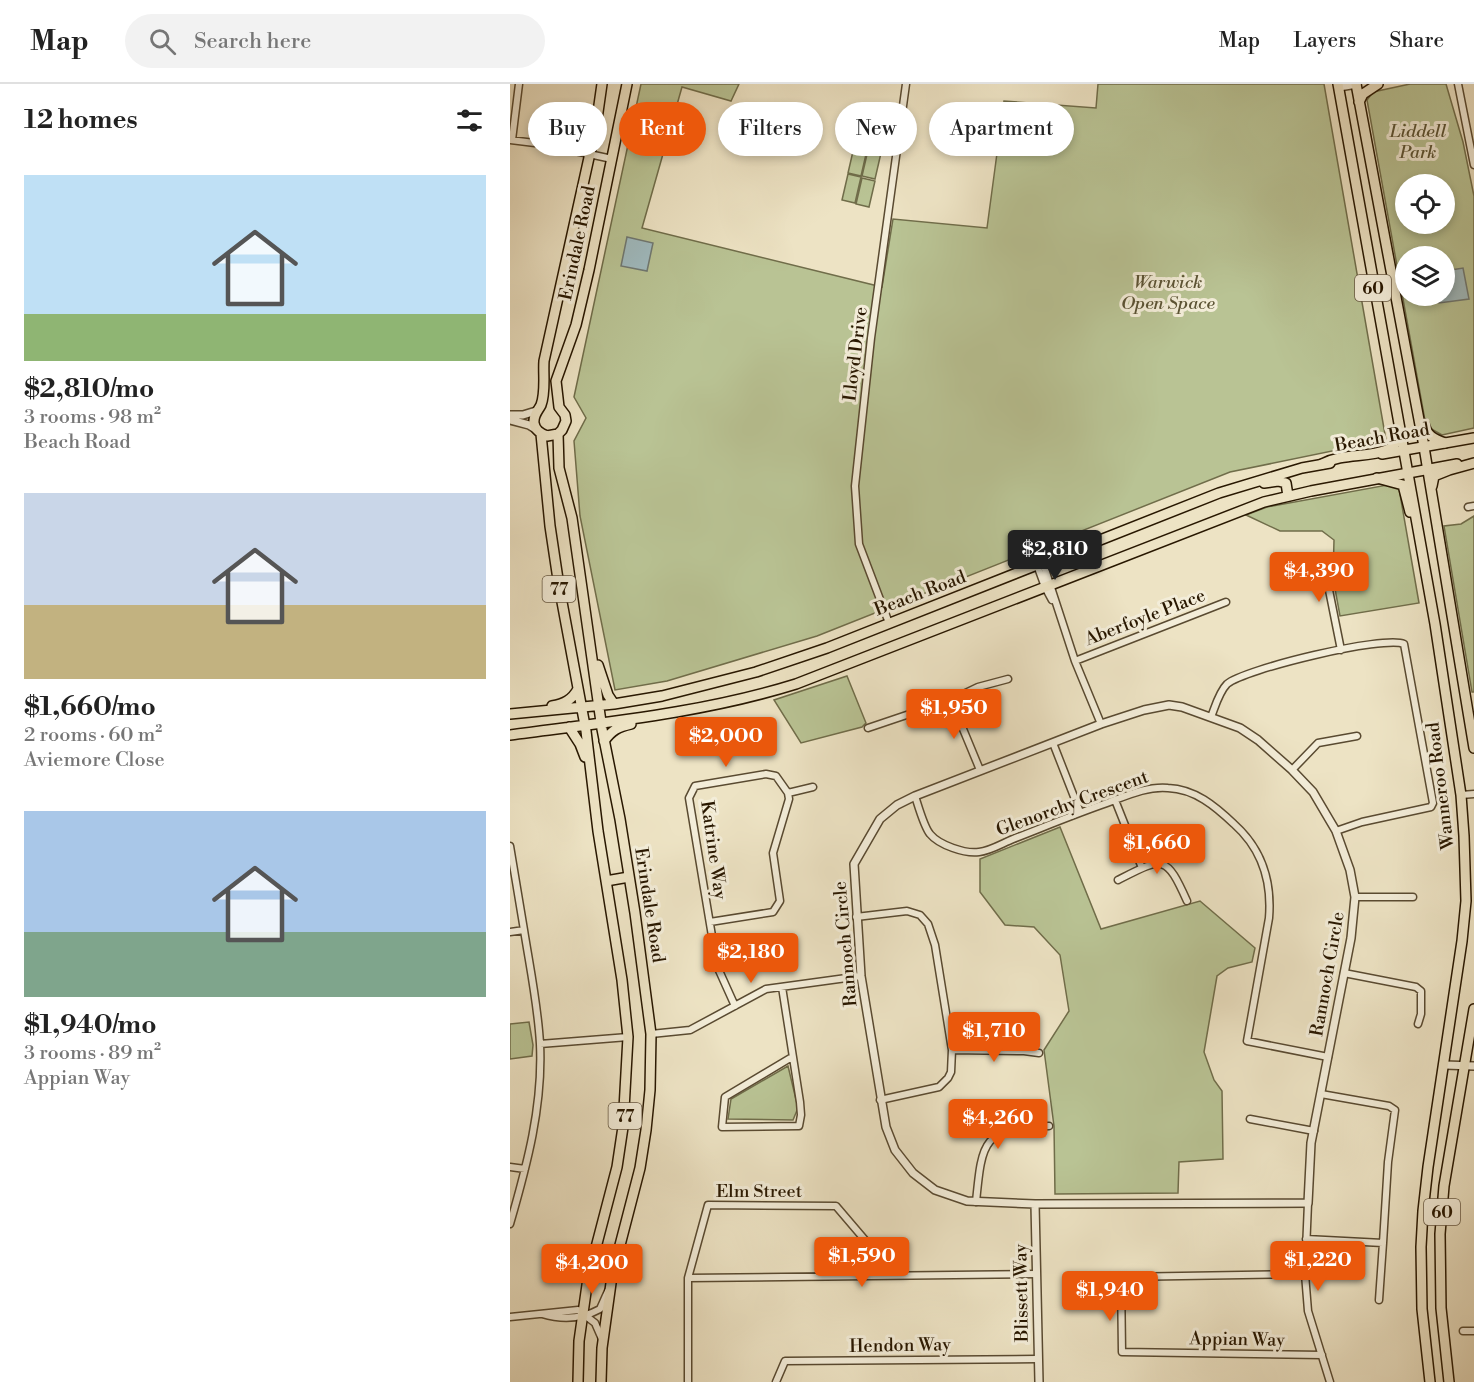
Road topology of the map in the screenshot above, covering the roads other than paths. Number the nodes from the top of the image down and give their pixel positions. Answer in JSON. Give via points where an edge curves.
{"nodes":[{"id":1,"x":519,"y":84,"type":"edge"},
{"id":2,"x":602,"y":84,"type":"edge"},
{"id":3,"x":627,"y":84,"type":"edge"},
{"id":4,"x":906,"y":84,"type":"edge"},
{"id":5,"x":1356,"y":84,"type":"edge"},
{"id":6,"x":1378,"y":84,"type":"edge"},
{"id":7,"x":1458,"y":84,"type":"edge"},
{"id":8,"x":1338,"y":86,"type":"edge"},
{"id":9,"x":599,"y":102,"type":"edge"},
{"id":10,"x":1359,"y":102,"type":"junction"},
{"id":11,"x":511,"y":140,"type":"edge"},
{"id":12,"x":1472,"y":140,"type":"edge"},
{"id":13,"x":528,"y":143,"type":"edge"},
{"id":14,"x":589,"y":156,"type":"edge"},
{"id":15,"x":601,"y":156,"type":"edge"},
{"id":16,"x":612,"y":159,"type":"junction"},
{"id":17,"x":1474,"y":165,"type":"edge"},
{"id":18,"x":1403,"y":337,"type":"junction"},
{"id":19,"x":559,"y":407,"type":"junction"},
{"id":20,"x":538,"y":409,"type":"junction"},
{"id":21,"x":510,"y":416,"type":"edge"},
{"id":22,"x":510,"y":420,"type":"edge"},
{"id":23,"x":1400,"y":429,"type":"junction"},
{"id":24,"x":539,"y":432,"type":"junction"},
{"id":25,"x":558,"y":434,"type":"junction"},
{"id":26,"x":1474,"y":438,"type":"edge"},
{"id":27,"x":1445,"y":443,"type":"junction"},
{"id":28,"x":1424,"y":447,"type":"junction"},
{"id":29,"x":1404,"y":450,"type":"junction"},
{"id":30,"x":1474,"y":463,"type":"edge"},
{"id":31,"x":1322,"y":464,"type":"junction"},
{"id":32,"x":1428,"y":470,"type":"junction"},
{"id":33,"x":1408,"y":473,"type":"junction"},
{"id":34,"x":1377,"y":478,"type":"junction"},
{"id":35,"x":1240,"y":486,"type":"junction"},
{"id":36,"x":1431,"y":491,"type":"junction"},
{"id":37,"x":1288,"y":496,"type":"junction"},
{"id":38,"x":1422,"y":552,"type":"junction"},
{"id":39,"x":1040,"y":564,"type":"junction"},
{"id":40,"x":1279,"y":584,"type":"dead end"},
{"id":41,"x":1048,"y":586,"type":"junction"},
{"id":42,"x":1226,"y":602,"type":"dead end"},
{"id":43,"x":587,"y":618,"type":"junction"},
{"id":44,"x":889,"y":623,"type":"junction"},
{"id":45,"x":1341,"y":650,"type":"junction"},
{"id":46,"x":1074,"y":661,"type":"junction"},
{"id":47,"x":1008,"y":680,"type":"dead end"},
{"id":48,"x":578,"y":689,"type":"junction"},
{"id":49,"x":951,"y":700,"type":"junction"},
{"id":50,"x":614,"y":704,"type":"junction"},
{"id":51,"x":598,"y":706,"type":"junction"},
{"id":52,"x":582,"y":708,"type":"junction"},
{"id":53,"x":514,"y":714,"type":"edge"},
{"id":54,"x":665,"y":715,"type":"junction"},
{"id":55,"x":1211,"y":717,"type":"junction"},
{"id":56,"x":601,"y":723,"type":"junction"},
{"id":57,"x":1101,"y":724,"type":"junction"},
{"id":58,"x":585,"y":725,"type":"junction"},
{"id":59,"x":569,"y":727,"type":"junction"},
{"id":60,"x":868,"y":728,"type":"dead end"},
{"id":61,"x":510,"y":735,"type":"edge"},
{"id":62,"x":1358,"y":736,"type":"dead end"},
{"id":63,"x":604,"y":741,"type":"junction"},
{"id":64,"x":1053,"y":743,"type":"junction"},
{"id":65,"x":1474,"y":748,"type":"edge"},
{"id":66,"x":980,"y":770,"type":"junction"},
{"id":67,"x":1292,"y":770,"type":"junction"},
{"id":68,"x":813,"y":787,"type":"dead end"},
{"id":69,"x":788,"y":793,"type":"junction"},
{"id":70,"x":1474,"y":794,"type":"edge"},
{"id":71,"x":1461,"y":795,"type":"junction"},
{"id":72,"x":915,"y":796,"type":"junction"},
{"id":73,"x":594,"y":798,"type":"junction"},
{"id":74,"x":1115,"y":800,"type":"junction"},
{"id":75,"x":1080,"y":812,"type":"junction"},
{"id":76,"x":1336,"y":831,"type":"junction"},
{"id":77,"x":510,"y":846,"type":"edge"},
{"id":78,"x":1142,"y":868,"type":"junction"},
{"id":79,"x":629,"y":878,"type":"junction"},
{"id":80,"x":1118,"y":880,"type":"dead end"},
{"id":81,"x":606,"y":881,"type":"junction"},
{"id":82,"x":1355,"y":897,"type":"junction"},
{"id":83,"x":1413,"y":897,"type":"dead end"},
{"id":84,"x":1187,"y":901,"type":"dead end"},
{"id":85,"x":856,"y":917,"type":"junction"},
{"id":86,"x":710,"y":922,"type":"junction"},
{"id":87,"x":524,"y":930,"type":"junction"},
{"id":88,"x":510,"y":932,"type":"edge"},
{"id":89,"x":1344,"y":973,"type":"junction"},
{"id":90,"x":861,"y":976,"type":"junction"},
{"id":91,"x":782,"y":987,"type":"junction"},
{"id":92,"x":735,"y":1006,"type":"junction"},
{"id":93,"x":1474,"y":1009,"type":"edge"},
{"id":94,"x":1418,"y":1024,"type":"dead end"},
{"id":95,"x":651,"y":1034,"type":"junction"},
{"id":96,"x":628,"y":1037,"type":"junction"},
{"id":97,"x":540,"y":1044,"type":"junction"},
{"id":98,"x":952,"y":1050,"type":"junction"},
{"id":99,"x":1038,"y":1053,"type":"dead end"},
{"id":100,"x":792,"y":1057,"type":"junction"},
{"id":101,"x":1328,"y":1057,"type":"junction"},
{"id":102,"x":1444,"y":1065,"type":"junction"},
{"id":103,"x":1469,"y":1066,"type":"edge"},
{"id":104,"x":1321,"y":1094,"type":"junction"},
{"id":105,"x":880,"y":1100,"type":"junction"},
{"id":106,"x":1250,"y":1119,"type":"dead end"},
{"id":107,"x":1049,"y":1126,"type":"dead end"},
{"id":108,"x":1314,"y":1131,"type":"junction"},
{"id":109,"x":510,"y":1167,"type":"edge"},
{"id":110,"x":525,"y":1169,"type":"junction"},
{"id":111,"x":976,"y":1202,"type":"junction"},
{"id":112,"x":1308,"y":1203,"type":"junction"},
{"id":113,"x":1035,"y":1204,"type":"junction"},
{"id":114,"x":510,"y":1224,"type":"edge"},
{"id":115,"x":1306,"y":1239,"type":"junction"},
{"id":116,"x":1383,"y":1243,"type":"junction"},
{"id":117,"x":1036,"y":1274,"type":"junction"},
{"id":118,"x":1305,"y":1274,"type":"junction"},
{"id":119,"x":866,"y":1276,"type":"junction"},
{"id":120,"x":688,"y":1278,"type":"junction"},
{"id":121,"x":610,"y":1288,"type":"junction"},
{"id":122,"x":1379,"y":1299,"type":"dead end"},
{"id":123,"x":582,"y":1315,"type":"junction"},
{"id":124,"x":510,"y":1317,"type":"edge"},
{"id":125,"x":1463,"y":1331,"type":"dead end"},
{"id":126,"x":1474,"y":1331,"type":"edge"},
{"id":127,"x":603,"y":1340,"type":"junction"},
{"id":128,"x":1322,"y":1355,"type":"junction"},
{"id":129,"x":1037,"y":1359,"type":"junction"},
{"id":130,"x":578,"y":1382,"type":"edge"},
{"id":131,"x":601,"y":1382,"type":"edge"},
{"id":132,"x":688,"y":1382,"type":"edge"},
{"id":133,"x":776,"y":1382,"type":"edge"},
{"id":134,"x":1039,"y":1382,"type":"edge"},
{"id":135,"x":1330,"y":1382,"type":"edge"},
{"id":136,"x":1430,"y":1382,"type":"edge"},
{"id":137,"x":1449,"y":1382,"type":"edge"}],
"edges":[{"from":1,"to":11,"type":"street"},
{"from":2,"to":9,"type":"main road","name":"Erindale Road"},
{"from":3,"to":16,"type":"main road","name":"Erindale Road"},
{"from":4,"to":44,"type":"street","name":"Lloyd Drive","via":[[855,486],[860,544]]},
{"from":5,"to":8,"type":"street"},
{"from":5,"to":10,"type":"main road","name":"Wanneroo Road","number":"60"},
{"from":6,"to":10,"type":"main road","via":[[1363,94]]},
{"from":7,"to":12,"type":"street"},
{"from":8,"to":23,"type":"main road","name":"Wanneroo Road","number":"60"},
{"from":10,"to":18,"type":"main road","name":"Wanneroo Road","number":"60"},
{"from":11,"to":13,"type":"street"},
{"from":12,"to":17,"type":"street"},
{"from":14,"to":20,"type":"main road","name":"Erindale Road","via":[[544,361]]},
{"from":15,"to":16,"type":"street"},
{"from":16,"to":19,"type":"main road","name":"Erindale Road","via":[[576,325],[556,381]]},
{"from":18,"to":27,"type":"main road","via":[[1426,432]]},
{"from":18,"to":28,"type":"main road","name":"Wanneroo Road","number":"60"},
{"from":19,"to":20,"type":"main road","via":[[549,404]]},
{"from":19,"to":25,"type":"main road","name":"Erindale Road","via":[[566,421]]},
{"from":20,"to":21,"type":"street"},
{"from":20,"to":24,"type":"main road","name":"Erindale Road","via":[[534,421]]},
{"from":22,"to":24,"type":"street"},
{"from":23,"to":29,"type":"main road","name":"Wanneroo Road","number":"60"},
{"from":23,"to":31,"type":"main road","via":[[1395,444],[1387,450]]},
{"from":24,"to":25,"type":"main road"},
{"from":24,"to":48,"type":"main road","name":"Erindale Road","number":"77","via":[[554,556]]},
{"from":25,"to":43,"type":"main road","name":"Erindale Road","number":"77","via":[[559,468],[572,518]]},
{"from":26,"to":27,"type":"main road","name":"Beach Road"},
{"from":27,"to":28,"type":"main road","name":"Beach Road"},
{"from":28,"to":29,"type":"main road","name":"Beach Road"},
{"from":28,"to":32,"type":"main road","name":"Wanneroo Road","number":"60"},
{"from":29,"to":31,"type":"main road","name":"Beach Road"},
{"from":29,"to":33,"type":"main road","name":"Wanneroo Road","number":"60"},
{"from":30,"to":32,"type":"main road"},
{"from":30,"to":36,"type":"main road","via":[[1434,476]]},
{"from":31,"to":35,"type":"main road","name":"Beach Road"},
{"from":32,"to":33,"type":"main road"},
{"from":32,"to":36,"type":"main road","name":"Wanneroo Road","number":"60"},
{"from":33,"to":34,"type":"main road"},
{"from":33,"to":38,"type":"main road","name":"Wanneroo Road","number":"60"},
{"from":34,"to":37,"type":"main road"},
{"from":34,"to":38,"type":"main road","via":[[1403,485]]},
{"from":35,"to":37,"type":"main road","via":[[1282,482],[1288,486]]},
{"from":35,"to":39,"type":"main road","name":"Beach Road"},
{"from":36,"to":65,"type":"main road","name":"Wanneroo Road","number":"60"},
{"from":37,"to":41,"type":"main road"},
{"from":38,"to":71,"type":"main road","name":"Wanneroo Road","number":"60"},
{"from":39,"to":41,"type":"street"},
{"from":39,"to":44,"type":"main road","name":"Beach Road"},
{"from":40,"to":45,"type":"street","via":[[1316,576],[1327,580]]},
{"from":41,"to":46,"type":"street"},
{"from":41,"to":54,"type":"main road","via":[[796,684]]},
{"from":42,"to":46,"type":"street","name":"Aberfoyle Place"},
{"from":43,"to":50,"type":"main road","via":[[594,634],[598,668]]},
{"from":43,"to":51,"type":"main road","name":"Erindale Road","number":"77"},
{"from":44,"to":50,"type":"main road","name":"Beach Road","via":[[756,672]]},
{"from":45,"to":55,"type":"street","via":[[1275,664],[1237,678],[1223,688]]},
{"from":45,"to":76,"type":"street","via":[[1394,641],[1404,644],[1434,802],[1431,807]]},
{"from":46,"to":57,"type":"street"},
{"from":47,"to":49,"type":"street","via":[[978,687]]},
{"from":48,"to":52,"type":"main road","name":"Erindale Road","number":"77"},
{"from":48,"to":53,"type":"main road","via":[[561,705]]},
{"from":49,"to":60,"type":"street"},
{"from":49,"to":66,"type":"street"},
{"from":50,"to":51,"type":"main road","name":"Beach Road"},
{"from":51,"to":52,"type":"main road","name":"Beach Road"},
{"from":51,"to":56,"type":"main road","name":"Erindale Road","number":"77"},
{"from":52,"to":53,"type":"main road","name":"Beach Road"},
{"from":52,"to":58,"type":"main road","name":"Erindale Road","number":"77"},
{"from":54,"to":56,"type":"main road"},
{"from":54,"to":63,"type":"main road","via":[[621,726]]},
{"from":55,"to":57,"type":"street","name":"Rannoch Circle","via":[[1169,705]]},
{"from":55,"to":67,"type":"street","name":"Rannoch Circle","via":[[1250,734]]},
{"from":56,"to":58,"type":"main road"},
{"from":56,"to":63,"type":"main road","name":"Erindale Road","number":"77"},
{"from":57,"to":64,"type":"street","name":"Rannoch Circle"},
{"from":58,"to":59,"type":"main road"},
{"from":58,"to":73,"type":"main road","name":"Erindale Road","number":"77"},
{"from":59,"to":61,"type":"main road"},
{"from":59,"to":73,"type":"main road","via":[[583,752]]},
{"from":62,"to":67,"type":"street","via":[[1318,743]]},
{"from":63,"to":79,"type":"main road","name":"Erindale Road","number":"77"},
{"from":64,"to":66,"type":"street","name":"Rannoch Circle"},
{"from":64,"to":75,"type":"street"},
{"from":66,"to":72,"type":"street","name":"Rannoch Circle"},
{"from":67,"to":76,"type":"street","name":"Rannoch Circle","via":[[1313,792]]},
{"from":68,"to":69,"type":"street"},
{"from":69,"to":86,"type":"street","name":"Katrine Way","via":[[773,853],[780,901],[773,912]]},
{"from":69,"to":86,"type":"street","name":"Katrine Way","via":[[776,776],[766,774],[695,786],[689,798]]},
{"from":70,"to":71,"type":"street"},
{"from":71,"to":102,"type":"main road","name":"Wanneroo Road","number":"60","via":[[1465,908]]},
{"from":72,"to":75,"type":"street","name":"Glenorchy Crescent","via":[[929,834],[953,849],[980,852]]},
{"from":72,"to":85,"type":"street","name":"Rannoch Circle","via":[[880,819],[854,864]]},
{"from":73,"to":81,"type":"main road","name":"Erindale Road","number":"77"},
{"from":74,"to":75,"type":"street","name":"Glenorchy Crescent"},
{"from":74,"to":78,"type":"street"},
{"from":74,"to":101,"type":"street","name":"Glenorchy Crescent","via":[[1140,791],[1175,789],[1217,808],[1240,829],[1262,861],[1271,901],[1247,1041]]},
{"from":76,"to":82,"type":"street","name":"Rannoch Circle"},
{"from":77,"to":87,"type":"street"},
{"from":78,"to":80,"type":"street"},
{"from":78,"to":84,"type":"street","via":[[1157,863],[1171,869]]},
{"from":79,"to":81,"type":"main road"},
{"from":79,"to":95,"type":"main road","name":"Erindale Road","number":"77"},
{"from":81,"to":96,"type":"main road","name":"Erindale Road","number":"77"},
{"from":82,"to":83,"type":"street"},
{"from":82,"to":89,"type":"street","name":"Rannoch Circle"},
{"from":85,"to":90,"type":"street","name":"Rannoch Circle"},
{"from":85,"to":98,"type":"street","via":[[907,911],[920,915],[928,924]]},
{"from":86,"to":92,"type":"street","name":"Katrine Way","via":[[717,966]]},
{"from":87,"to":88,"type":"street"},
{"from":87,"to":97,"type":"street"},
{"from":89,"to":94,"type":"street","via":[[1416,987],[1422,1003]]},
{"from":89,"to":101,"type":"street","name":"Rannoch Circle"},
{"from":90,"to":91,"type":"street"},
{"from":90,"to":105,"type":"street","name":"Rannoch Circle"},
{"from":91,"to":92,"type":"street","via":[[766,989]]},
{"from":91,"to":100,"type":"street"},
{"from":92,"to":95,"type":"street","via":[[690,1030]]},
{"from":93,"to":103,"type":"main road","number":"60"},
{"from":95,"to":121,"type":"main road","name":"Erindale Road","number":"77","via":[[644,1145]]},
{"from":96,"to":97,"type":"street"},
{"from":96,"to":123,"type":"main road","name":"Erindale Road","number":"77","via":[[624,1127]]},
{"from":97,"to":110,"type":"street","via":[[537,1113]]},
{"from":98,"to":99,"type":"street"},
{"from":98,"to":105,"type":"street","via":[[951,1072],[939,1087]]},
{"from":100,"to":100,"type":"street","via":[[724,1097],[722,1127],[799,1126],[800,1102]]},
{"from":101,"to":104,"type":"street","name":"Rannoch Circle"},
{"from":102,"to":103,"type":"street"},
{"from":102,"to":136,"type":"main road","name":"Wanneroo Road","number":"60","via":[[1428,1167],[1421,1247],[1422,1309]]},
{"from":103,"to":137,"type":"main road","number":"60","via":[[1444,1186],[1440,1234],[1441,1308]]},
{"from":104,"to":108,"type":"street","name":"Rannoch Circle"},
{"from":104,"to":116,"type":"street","via":[[1395,1110]]},
{"from":105,"to":111,"type":"street","name":"Rannoch Circle","via":[[890,1138],[913,1173],[945,1194]]},
{"from":106,"to":108,"type":"street"},
{"from":107,"to":111,"type":"street","via":[[1011,1129],[993,1138],[980,1162]]},
{"from":108,"to":112,"type":"street","name":"Rannoch Circle"},
{"from":109,"to":110,"type":"street"},
{"from":110,"to":114,"type":"street"},
{"from":111,"to":113,"type":"street","name":"Rannoch Circle"},
{"from":112,"to":113,"type":"street","name":"Rannoch Circle"},
{"from":112,"to":115,"type":"street"},
{"from":113,"to":117,"type":"street","name":"Blissett Way"},
{"from":115,"to":116,"type":"street"},
{"from":115,"to":118,"type":"street"},
{"from":116,"to":122,"type":"street"},
{"from":117,"to":119,"type":"street"},
{"from":117,"to":129,"type":"street","name":"Blissett Way"},
{"from":118,"to":128,"type":"street","via":[[1308,1311]]},
{"from":118,"to":128,"type":"street","name":"Appian Way","via":[[1121,1277],[1122,1352]]},
{"from":119,"to":120,"type":"street"},
{"from":119,"to":120,"type":"street","name":"Elm Street","via":[[865,1240],[836,1206],[708,1205]]},
{"from":120,"to":132,"type":"street","name":"Elm Street"},
{"from":121,"to":123,"type":"street","via":[[600,1309]]},
{"from":121,"to":127,"type":"main road","name":"Erindale Road","number":"77"},
{"from":123,"to":124,"type":"street","via":[[578,1310]]},
{"from":123,"to":127,"type":"street","via":[[595,1323]]},
{"from":123,"to":130,"type":"main road","name":"Erindale Road","number":"77"},
{"from":125,"to":126,"type":"street"},
{"from":127,"to":131,"type":"main road","name":"Erindale Road","number":"77"},
{"from":128,"to":135,"type":"street"},
{"from":129,"to":133,"type":"street","name":"Hendon Way","via":[[785,1362]]},
{"from":129,"to":134,"type":"street","name":"Blissett Way"}]}
